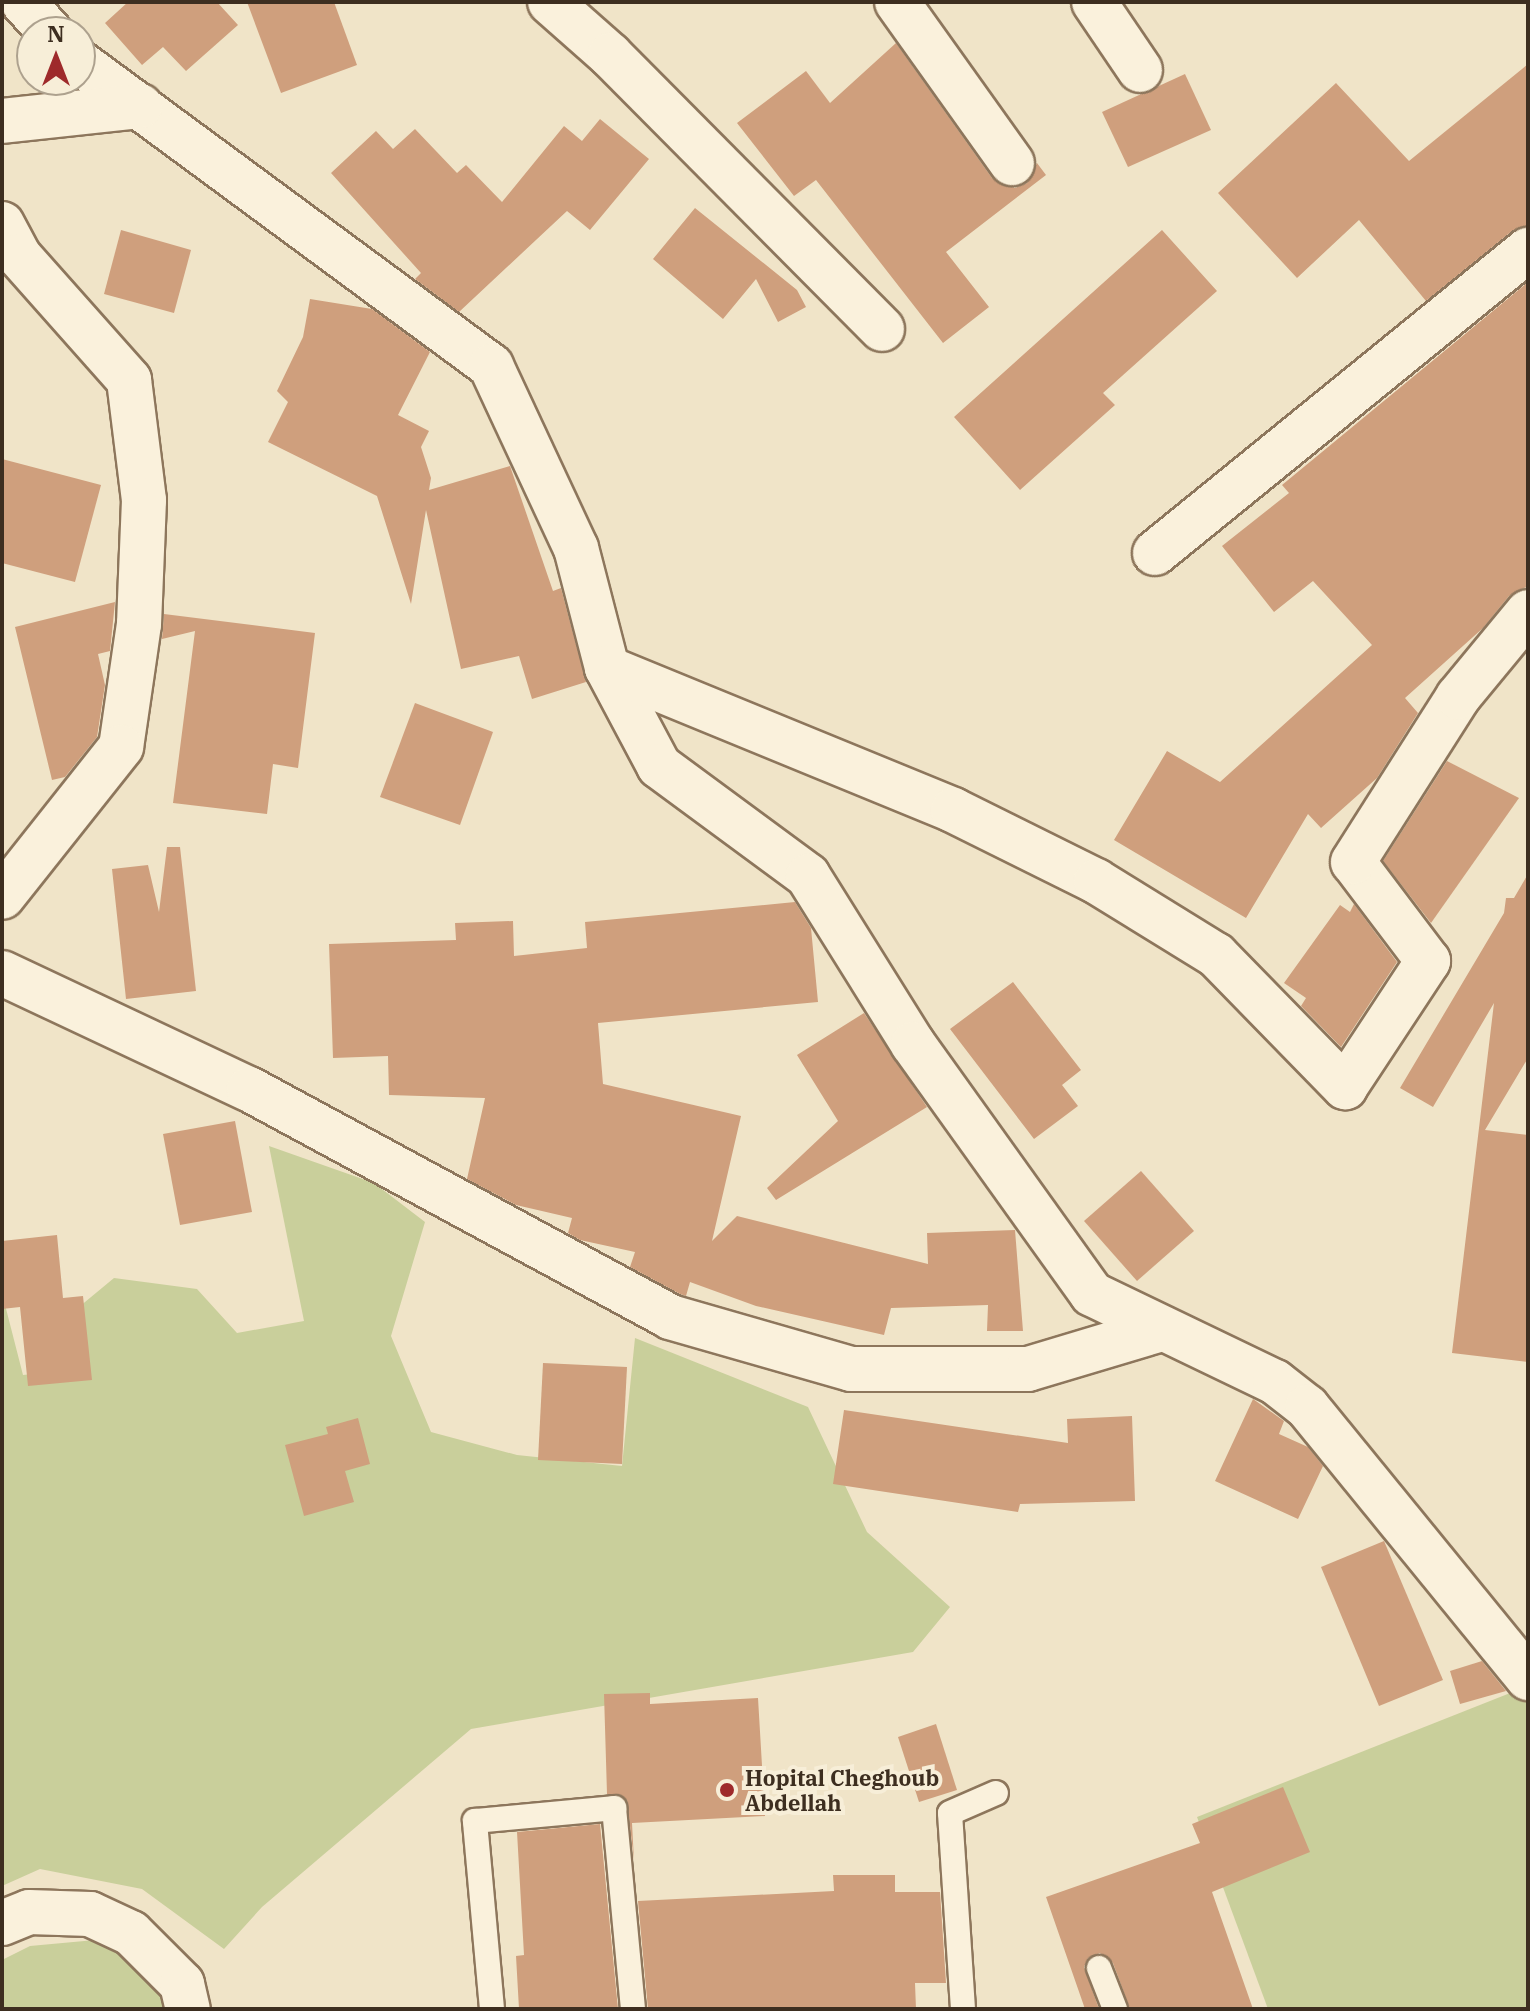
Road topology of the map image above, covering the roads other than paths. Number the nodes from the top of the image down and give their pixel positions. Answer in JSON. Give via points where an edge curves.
{"nodes":[{"id":1,"x":550,"y":2,"type":"edge"},
{"id":2,"x":897,"y":2,"type":"edge"},
{"id":3,"x":1094,"y":2,"type":"edge"},
{"id":4,"x":1140,"y":70,"type":"dead end"},
{"id":5,"x":96,"y":74,"type":"edge"},
{"id":6,"x":140,"y":106,"type":"junction"},
{"id":7,"x":2,"y":121,"type":"edge"},
{"id":8,"x":1012,"y":163,"type":"dead end"},
{"id":9,"x":2,"y":224,"type":"edge"},
{"id":10,"x":1528,"y":250,"type":"edge"},
{"id":11,"x":882,"y":329,"type":"dead end"},
{"id":12,"x":1155,"y":553,"type":"dead end"},
{"id":13,"x":1528,"y":612,"type":"edge"},
{"id":14,"x":607,"y":668,"type":"junction"},
{"id":15,"x":6,"y":880,"type":"edge"},
{"id":16,"x":2,"y":973,"type":"edge"},
{"id":17,"x":1161,"y":1329,"type":"junction"},
{"id":18,"x":1528,"y":1678,"type":"edge"},
{"id":19,"x":996,"y":1793,"type":"dead end"},
{"id":20,"x":2,"y":1923,"type":"edge"},
{"id":21,"x":1099,"y":1968,"type":"dead end"},
{"id":22,"x":188,"y":2009,"type":"edge"},
{"id":23,"x":492,"y":2009,"type":"edge"},
{"id":24,"x":633,"y":2009,"type":"edge"},
{"id":25,"x":963,"y":2009,"type":"edge"},
{"id":26,"x":1115,"y":2009,"type":"edge"}],
"edges":[{"from":1,"to":11,"type":"street","via":[[610,55]]},
{"from":2,"to":8,"type":"street"},
{"from":3,"to":4,"type":"street"},
{"from":5,"to":6,"type":"street"},
{"from":6,"to":7,"type":"street"},
{"from":6,"to":14,"type":"street","via":[[491,366],[576,548]]},
{"from":9,"to":15,"type":"street","via":[[19,256],[129,380],[144,500],[139,624],[121,747]]},
{"from":10,"to":12,"type":"street"},
{"from":13,"to":14,"type":"street","via":[[1458,697],[1353,862],[1428,961],[1345,1087],[1216,955],[1096,881],[953,810]]},
{"from":14,"to":17,"type":"street","via":[[659,766],[808,876],[913,1044],[1092,1294]]},
{"from":16,"to":17,"type":"street","via":[[249,1089],[670,1317],[851,1369],[1028,1369]]},
{"from":17,"to":18,"type":"street","via":[[1275,1382],[1307,1407]]},
{"from":19,"to":25,"type":"lane","via":[[950,1813]]},
{"from":20,"to":22,"type":"street","via":[[29,1912],[90,1914],[131,1933],[182,1984]]},
{"from":21,"to":26,"type":"lane"},
{"from":23,"to":24,"type":"lane","via":[[475,1821],[614,1808]]}]}
